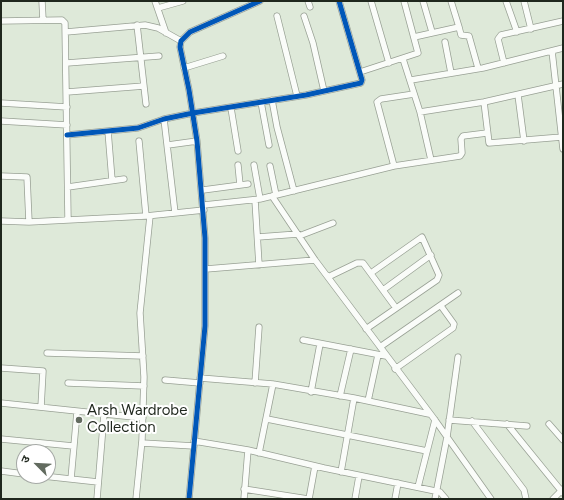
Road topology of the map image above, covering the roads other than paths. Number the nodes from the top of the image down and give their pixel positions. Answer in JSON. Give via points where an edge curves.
{"nodes":[{"id":1,"x":42,"y":1,"type":"edge"},
{"id":2,"x":155,"y":1,"type":"edge"},
{"id":3,"x":183,"y":1,"type":"edge"},
{"id":4,"x":260,"y":1,"type":"edge"},
{"id":5,"x":339,"y":1,"type":"edge"},
{"id":6,"x":371,"y":1,"type":"edge"},
{"id":7,"x":404,"y":1,"type":"edge"},
{"id":8,"x":423,"y":1,"type":"edge"},
{"id":9,"x":451,"y":1,"type":"edge"},
{"id":10,"x":506,"y":1,"type":"edge"},
{"id":11,"x":524,"y":1,"type":"edge"},
{"id":12,"x":158,"y":8,"type":"junction"},
{"id":13,"x":277,"y":16,"type":"dead end"},
{"id":14,"x":304,"y":16,"type":"dead end"},
{"id":15,"x":43,"y":20,"type":"junction"},
{"id":16,"x":1,"y":21,"type":"edge"},
{"id":17,"x":563,"y":21,"type":"edge"},
{"id":18,"x":137,"y":25,"type":"junction"},
{"id":19,"x":459,"y":27,"type":"junction"},
{"id":20,"x":531,"y":28,"type":"junction"},
{"id":21,"x":66,"y":32,"type":"junction"},
{"id":22,"x":432,"y":32,"type":"junction"},
{"id":23,"x":516,"y":32,"type":"junction"},
{"id":24,"x":166,"y":33,"type":"junction"},
{"id":25,"x":414,"y":37,"type":"junction"},
{"id":26,"x":181,"y":41,"type":"junction"},
{"id":27,"x":445,"y":42,"type":"dead end"},
{"id":28,"x":563,"y":48,"type":"edge"},
{"id":29,"x":552,"y":51,"type":"junction"},
{"id":30,"x":159,"y":56,"type":"dead end"},
{"id":31,"x":223,"y":56,"type":"dead end"},
{"id":32,"x":403,"y":58,"type":"junction"},
{"id":33,"x":140,"y":59,"type":"junction"},
{"id":34,"x":504,"y":62,"type":"junction"},
{"id":35,"x":67,"y":63,"type":"junction"},
{"id":36,"x":389,"y":63,"type":"junction"},
{"id":37,"x":184,"y":68,"type":"junction"},
{"id":38,"x":478,"y":68,"type":"junction"},
{"id":39,"x":360,"y":72,"type":"junction"},
{"id":40,"x":451,"y":73,"type":"junction"},
{"id":41,"x":411,"y":80,"type":"junction"},
{"id":42,"x":563,"y":84,"type":"edge"},
{"id":43,"x":556,"y":85,"type":"junction"},
{"id":44,"x":144,"y":86,"type":"junction"},
{"id":45,"x":324,"y":91,"type":"junction"},
{"id":46,"x":67,"y":92,"type":"junction"},
{"id":47,"x":414,"y":94,"type":"junction"},
{"id":48,"x":518,"y":95,"type":"junction"},
{"id":49,"x":296,"y":96,"type":"junction"},
{"id":50,"x":272,"y":100,"type":"junction"},
{"id":51,"x":261,"y":102,"type":"junction"},
{"id":52,"x":484,"y":102,"type":"junction"},
{"id":53,"x":1,"y":103,"type":"edge"},
{"id":54,"x":146,"y":104,"type":"dead end"},
{"id":55,"x":67,"y":107,"type":"junction"},
{"id":56,"x":231,"y":108,"type":"junction"},
{"id":57,"x":420,"y":112,"type":"junction"},
{"id":58,"x":193,"y":113,"type":"junction"},
{"id":59,"x":164,"y":119,"type":"junction"},
{"id":60,"x":1,"y":121,"type":"edge"},
{"id":61,"x":67,"y":125,"type":"junction"},
{"id":62,"x":108,"y":131,"type":"junction"},
{"id":63,"x":488,"y":133,"type":"junction"},
{"id":64,"x":67,"y":135,"type":"junction"},
{"id":65,"x":562,"y":137,"type":"edge"},
{"id":66,"x":197,"y":141,"type":"junction"},
{"id":67,"x":524,"y":141,"type":"junction"},
{"id":68,"x":139,"y":142,"type":"dead end"},
{"id":69,"x":269,"y":144,"type":"dead end"},
{"id":70,"x":168,"y":145,"type":"junction"},
{"id":71,"x":563,"y":150,"type":"edge"},
{"id":72,"x":238,"y":151,"type":"dead end"},
{"id":73,"x":430,"y":160,"type":"junction"},
{"id":74,"x":238,"y":164,"type":"dead end"},
{"id":75,"x":254,"y":165,"type":"dead end"},
{"id":76,"x":270,"y":166,"type":"dead end"},
{"id":77,"x":394,"y":166,"type":"junction"},
{"id":78,"x":1,"y":176,"type":"edge"},
{"id":79,"x":124,"y":179,"type":"dead end"},
{"id":80,"x":112,"y":180,"type":"junction"},
{"id":81,"x":248,"y":184,"type":"dead end"},
{"id":82,"x":240,"y":185,"type":"junction"},
{"id":83,"x":68,"y":187,"type":"junction"},
{"id":84,"x":202,"y":190,"type":"junction"},
{"id":85,"x":294,"y":191,"type":"junction"},
{"id":86,"x":274,"y":196,"type":"junction"},
{"id":87,"x":258,"y":199,"type":"junction"},
{"id":88,"x":204,"y":207,"type":"junction"},
{"id":89,"x":175,"y":212,"type":"junction"},
{"id":90,"x":148,"y":216,"type":"junction"},
{"id":91,"x":68,"y":219,"type":"junction"},
{"id":92,"x":1,"y":221,"type":"edge"},
{"id":93,"x":29,"y":222,"type":"junction"},
{"id":94,"x":333,"y":223,"type":"dead end"},
{"id":95,"x":298,"y":235,"type":"junction"},
{"id":96,"x":258,"y":237,"type":"junction"},
{"id":97,"x":431,"y":255,"type":"junction"},
{"id":98,"x":315,"y":260,"type":"junction"},
{"id":99,"x":259,"y":265,"type":"junction"},
{"id":100,"x":206,"y":269,"type":"junction"},
{"id":101,"x":371,"y":273,"type":"junction"},
{"id":102,"x":328,"y":277,"type":"junction"},
{"id":103,"x":383,"y":290,"type":"junction"},
{"id":104,"x":458,"y":293,"type":"dead end"},
{"id":105,"x":440,"y":306,"type":"junction"},
{"id":106,"x":396,"y":308,"type":"junction"},
{"id":107,"x":259,"y":327,"type":"dead end"},
{"id":108,"x":366,"y":329,"type":"junction"},
{"id":109,"x":303,"y":340,"type":"dead end"},
{"id":110,"x":320,"y":344,"type":"junction"},
{"id":111,"x":380,"y":347,"type":"junction"},
{"id":112,"x":350,"y":349,"type":"junction"},
{"id":113,"x":47,"y":353,"type":"dead end"},
{"id":114,"x":378,"y":354,"type":"junction"},
{"id":115,"x":143,"y":356,"type":"junction"},
{"id":116,"x":386,"y":356,"type":"junction"},
{"id":117,"x":458,"y":357,"type":"dead end"},
{"id":118,"x":1,"y":368,"type":"edge"},
{"id":119,"x":395,"y":369,"type":"junction"},
{"id":120,"x":165,"y":380,"type":"dead end"},
{"id":121,"x":200,"y":381,"type":"junction"},
{"id":122,"x":68,"y":383,"type":"dead end"},
{"id":123,"x":254,"y":383,"type":"junction"},
{"id":124,"x":273,"y":384,"type":"junction"},
{"id":125,"x":144,"y":386,"type":"junction"},
{"id":126,"x":311,"y":392,"type":"junction"},
{"id":127,"x":340,"y":396,"type":"junction"},
{"id":128,"x":354,"y":398,"type":"junction"},
{"id":129,"x":368,"y":401,"type":"junction"},
{"id":130,"x":1,"y":403,"type":"edge"},
{"id":131,"x":41,"y":407,"type":"junction"},
{"id":132,"x":77,"y":412,"type":"junction"},
{"id":133,"x":104,"y":414,"type":"junction"},
{"id":134,"x":429,"y":414,"type":"junction"},
{"id":135,"x":143,"y":418,"type":"junction"},
{"id":136,"x":267,"y":419,"type":"junction"},
{"id":137,"x":435,"y":420,"type":"junction"},
{"id":138,"x":449,"y":420,"type":"junction"},
{"id":139,"x":472,"y":421,"type":"junction"},
{"id":140,"x":507,"y":424,"type":"junction"},
{"id":141,"x":549,"y":424,"type":"dead end"},
{"id":142,"x":527,"y":426,"type":"dead end"},
{"id":143,"x":348,"y":435,"type":"junction"},
{"id":144,"x":447,"y":436,"type":"junction"},
{"id":145,"x":1,"y":439,"type":"edge"},
{"id":146,"x":563,"y":440,"type":"edge"},
{"id":147,"x":142,"y":443,"type":"junction"},
{"id":148,"x":194,"y":444,"type":"junction"},
{"id":149,"x":73,"y":446,"type":"junction"},
{"id":150,"x":248,"y":450,"type":"junction"},
{"id":151,"x":427,"y":452,"type":"junction"},
{"id":152,"x":259,"y":453,"type":"junction"},
{"id":153,"x":315,"y":466,"type":"junction"},
{"id":154,"x":1,"y":472,"type":"edge"},
{"id":155,"x":341,"y":472,"type":"junction"},
{"id":156,"x":16,"y":473,"type":"edge"},
{"id":157,"x":359,"y":476,"type":"junction"},
{"id":158,"x":56,"y":477,"type":"edge"},
{"id":159,"x":71,"y":479,"type":"junction"},
{"id":160,"x":98,"y":482,"type":"junction"},
{"id":161,"x":398,"y":483,"type":"junction"},
{"id":162,"x":418,"y":487,"type":"junction"},
{"id":163,"x":244,"y":489,"type":"junction"},
{"id":164,"x":562,"y":490,"type":"edge"},
{"id":165,"x":436,"y":491,"type":"junction"},
{"id":166,"x":97,"y":499,"type":"edge"},
{"id":167,"x":136,"y":499,"type":"edge"},
{"id":168,"x":189,"y":499,"type":"edge"},
{"id":169,"x":244,"y":499,"type":"edge"},
{"id":170,"x":309,"y":499,"type":"edge"},
{"id":171,"x":355,"y":499,"type":"edge"},
{"id":172,"x":395,"y":499,"type":"edge"},
{"id":173,"x":435,"y":499,"type":"edge"},
{"id":174,"x":446,"y":499,"type":"edge"},
{"id":175,"x":491,"y":499,"type":"edge"},
{"id":176,"x":526,"y":499,"type":"edge"},
{"id":177,"x":552,"y":499,"type":"edge"}],
"edges":[{"from":1,"to":15,"type":"street"},
{"from":2,"to":12,"type":"street"},
{"from":3,"to":12,"type":"street"},
{"from":4,"to":26,"type":"street","via":[[190,32]]},
{"from":5,"to":39,"type":"street"},
{"from":6,"to":36,"type":"street"},
{"from":7,"to":25,"type":"street"},
{"from":8,"to":22,"type":"street"},
{"from":9,"to":19,"type":"street"},
{"from":10,"to":23,"type":"street"},
{"from":11,"to":20,"type":"street"},
{"from":12,"to":24,"type":"street"},
{"from":13,"to":49,"type":"street"},
{"from":14,"to":45,"type":"street"},
{"from":15,"to":16,"type":"street"},
{"from":15,"to":21,"type":"street","via":[[64,21]]},
{"from":17,"to":20,"type":"street"},
{"from":18,"to":21,"type":"street"},
{"from":18,"to":24,"type":"street","via":[[152,25]]},
{"from":18,"to":33,"type":"street"},
{"from":19,"to":22,"type":"street"},
{"from":19,"to":38,"type":"street","via":[[462,35],[469,36]]},
{"from":20,"to":23,"type":"street"},
{"from":21,"to":35,"type":"street"},
{"from":22,"to":25,"type":"street"},
{"from":23,"to":34,"type":"street","via":[[499,37]]},
{"from":24,"to":26,"type":"street"},
{"from":25,"to":32,"type":"street","via":[[418,53]]},
{"from":26,"to":37,"type":"street"},
{"from":27,"to":40,"type":"street"},
{"from":28,"to":29,"type":"street"},
{"from":29,"to":34,"type":"street"},
{"from":29,"to":43,"type":"street"},
{"from":30,"to":33,"type":"street"},
{"from":31,"to":37,"type":"street"},
{"from":32,"to":36,"type":"street"},
{"from":32,"to":41,"type":"street"},
{"from":33,"to":35,"type":"street"},
{"from":33,"to":44,"type":"street"},
{"from":34,"to":38,"type":"street"},
{"from":35,"to":46,"type":"street"},
{"from":36,"to":39,"type":"street"},
{"from":37,"to":58,"type":"street"},
{"from":38,"to":40,"type":"street"},
{"from":39,"to":45,"type":"street","via":[[361,83]]},
{"from":40,"to":41,"type":"street"},
{"from":41,"to":47,"type":"street"},
{"from":42,"to":43,"type":"street"},
{"from":43,"to":48,"type":"street"},
{"from":43,"to":65,"type":"street"},
{"from":44,"to":46,"type":"street"},
{"from":44,"to":54,"type":"street"},
{"from":45,"to":49,"type":"street"},
{"from":46,"to":55,"type":"street"},
{"from":47,"to":57,"type":"street"},
{"from":47,"to":77,"type":"street","via":[[381,99],[377,102]]},
{"from":48,"to":52,"type":"street"},
{"from":48,"to":67,"type":"street"},
{"from":49,"to":50,"type":"street"},
{"from":50,"to":51,"type":"street"},
{"from":50,"to":85,"type":"street"},
{"from":51,"to":56,"type":"street"},
{"from":51,"to":69,"type":"street"},
{"from":52,"to":57,"type":"street"},
{"from":52,"to":63,"type":"street"},
{"from":53,"to":55,"type":"street"},
{"from":55,"to":61,"type":"street"},
{"from":56,"to":58,"type":"street"},
{"from":56,"to":72,"type":"street"},
{"from":57,"to":73,"type":"street"},
{"from":58,"to":59,"type":"street"},
{"from":58,"to":66,"type":"street"},
{"from":59,"to":62,"type":"street","via":[[138,128]]},
{"from":59,"to":70,"type":"street"},
{"from":60,"to":61,"type":"street"},
{"from":61,"to":64,"type":"street"},
{"from":62,"to":64,"type":"street"},
{"from":62,"to":80,"type":"street"},
{"from":63,"to":67,"type":"street","via":[[488,142],[491,144]]},
{"from":63,"to":73,"type":"street","via":[[463,136],[460,156]]},
{"from":64,"to":83,"type":"street"},
{"from":65,"to":67,"type":"street"},
{"from":65,"to":71,"type":"street"},
{"from":66,"to":70,"type":"street"},
{"from":66,"to":84,"type":"street"},
{"from":68,"to":90,"type":"street"},
{"from":70,"to":89,"type":"street"},
{"from":73,"to":77,"type":"street"},
{"from":74,"to":82,"type":"street"},
{"from":75,"to":87,"type":"street"},
{"from":76,"to":86,"type":"street"},
{"from":77,"to":85,"type":"street"},
{"from":78,"to":93,"type":"street","via":[[27,177]]},
{"from":79,"to":80,"type":"street"},
{"from":80,"to":83,"type":"street"},
{"from":81,"to":82,"type":"street"},
{"from":82,"to":84,"type":"street"},
{"from":83,"to":91,"type":"street"},
{"from":84,"to":88,"type":"street"},
{"from":85,"to":86,"type":"street"},
{"from":86,"to":87,"type":"street"},
{"from":86,"to":95,"type":"street"},
{"from":87,"to":88,"type":"street"},
{"from":87,"to":96,"type":"street"},
{"from":88,"to":89,"type":"street"},
{"from":88,"to":100,"type":"street"},
{"from":89,"to":90,"type":"street"},
{"from":90,"to":91,"type":"street"},
{"from":90,"to":115,"type":"street","via":[[140,313]]},
{"from":91,"to":93,"type":"street"},
{"from":92,"to":93,"type":"street"},
{"from":94,"to":95,"type":"street"},
{"from":95,"to":96,"type":"street"},
{"from":95,"to":98,"type":"street"},
{"from":96,"to":99,"type":"street"},
{"from":97,"to":101,"type":"street","via":[[423,238],[420,238]]},
{"from":97,"to":103,"type":"street"},
{"from":97,"to":106,"type":"street","via":[[439,278]]},
{"from":98,"to":99,"type":"street"},
{"from":98,"to":102,"type":"street"},
{"from":99,"to":100,"type":"street"},
{"from":100,"to":121,"type":"street","via":[[205,326]]},
{"from":101,"to":102,"type":"street","via":[[360,262]]},
{"from":101,"to":103,"type":"street"},
{"from":102,"to":108,"type":"street"},
{"from":103,"to":106,"type":"street"},
{"from":104,"to":105,"type":"street"},
{"from":105,"to":111,"type":"street"},
{"from":105,"to":119,"type":"street","via":[[454,324],[453,328]]},
{"from":106,"to":108,"type":"street"},
{"from":107,"to":123,"type":"street"},
{"from":108,"to":111,"type":"street"},
{"from":109,"to":110,"type":"street"},
{"from":110,"to":112,"type":"street"},
{"from":110,"to":126,"type":"street"},
{"from":111,"to":116,"type":"street"},
{"from":112,"to":114,"type":"street"},
{"from":112,"to":127,"type":"street"},
{"from":113,"to":115,"type":"street"},
{"from":114,"to":116,"type":"street"},
{"from":114,"to":129,"type":"street"},
{"from":115,"to":125,"type":"street"},
{"from":116,"to":119,"type":"street"},
{"from":117,"to":138,"type":"street"},
{"from":118,"to":131,"type":"street","via":[[43,371]]},
{"from":119,"to":134,"type":"street"},
{"from":120,"to":121,"type":"street"},
{"from":121,"to":123,"type":"street"},
{"from":121,"to":148,"type":"street"},
{"from":122,"to":125,"type":"street"},
{"from":123,"to":124,"type":"street"},
{"from":124,"to":126,"type":"street"},
{"from":124,"to":136,"type":"street"},
{"from":125,"to":135,"type":"street"},
{"from":126,"to":127,"type":"street"},
{"from":127,"to":128,"type":"street"},
{"from":128,"to":129,"type":"street"},
{"from":128,"to":143,"type":"street"},
{"from":129,"to":134,"type":"street"},
{"from":130,"to":131,"type":"street"},
{"from":131,"to":132,"type":"street"},
{"from":132,"to":133,"type":"street"},
{"from":132,"to":149,"type":"street"},
{"from":133,"to":135,"type":"street"},
{"from":133,"to":160,"type":"street"},
{"from":134,"to":137,"type":"street"},
{"from":135,"to":147,"type":"street"},
{"from":136,"to":143,"type":"street"},
{"from":136,"to":152,"type":"street"},
{"from":137,"to":144,"type":"street"},
{"from":137,"to":151,"type":"street"},
{"from":138,"to":139,"type":"street"},
{"from":138,"to":144,"type":"street"},
{"from":139,"to":140,"type":"street"},
{"from":139,"to":176,"type":"street","via":[[524,490]]},
{"from":140,"to":142,"type":"street"},
{"from":140,"to":164,"type":"street"},
{"from":141,"to":146,"type":"street"},
{"from":143,"to":151,"type":"street"},
{"from":143,"to":155,"type":"street"},
{"from":144,"to":165,"type":"street"},
{"from":144,"to":175,"type":"street"},
{"from":145,"to":149,"type":"street"},
{"from":147,"to":148,"type":"street"},
{"from":147,"to":167,"type":"street"},
{"from":148,"to":150,"type":"street"},
{"from":148,"to":168,"type":"street"},
{"from":149,"to":159,"type":"street"},
{"from":150,"to":152,"type":"street"},
{"from":150,"to":163,"type":"street"},
{"from":151,"to":162,"type":"street"},
{"from":152,"to":153,"type":"street"},
{"from":153,"to":155,"type":"street"},
{"from":153,"to":170,"type":"street"},
{"from":154,"to":156,"type":"street"},
{"from":155,"to":157,"type":"street"},
{"from":157,"to":161,"type":"street"},
{"from":157,"to":171,"type":"street"},
{"from":158,"to":159,"type":"street"},
{"from":159,"to":160,"type":"street"},
{"from":160,"to":166,"type":"street"},
{"from":161,"to":162,"type":"street"},
{"from":161,"to":172,"type":"street"},
{"from":162,"to":165,"type":"street"},
{"from":163,"to":169,"type":"street"},
{"from":163,"to":170,"type":"street"},
{"from":164,"to":177,"type":"street"},
{"from":165,"to":173,"type":"street"},
{"from":165,"to":174,"type":"street"}]}
